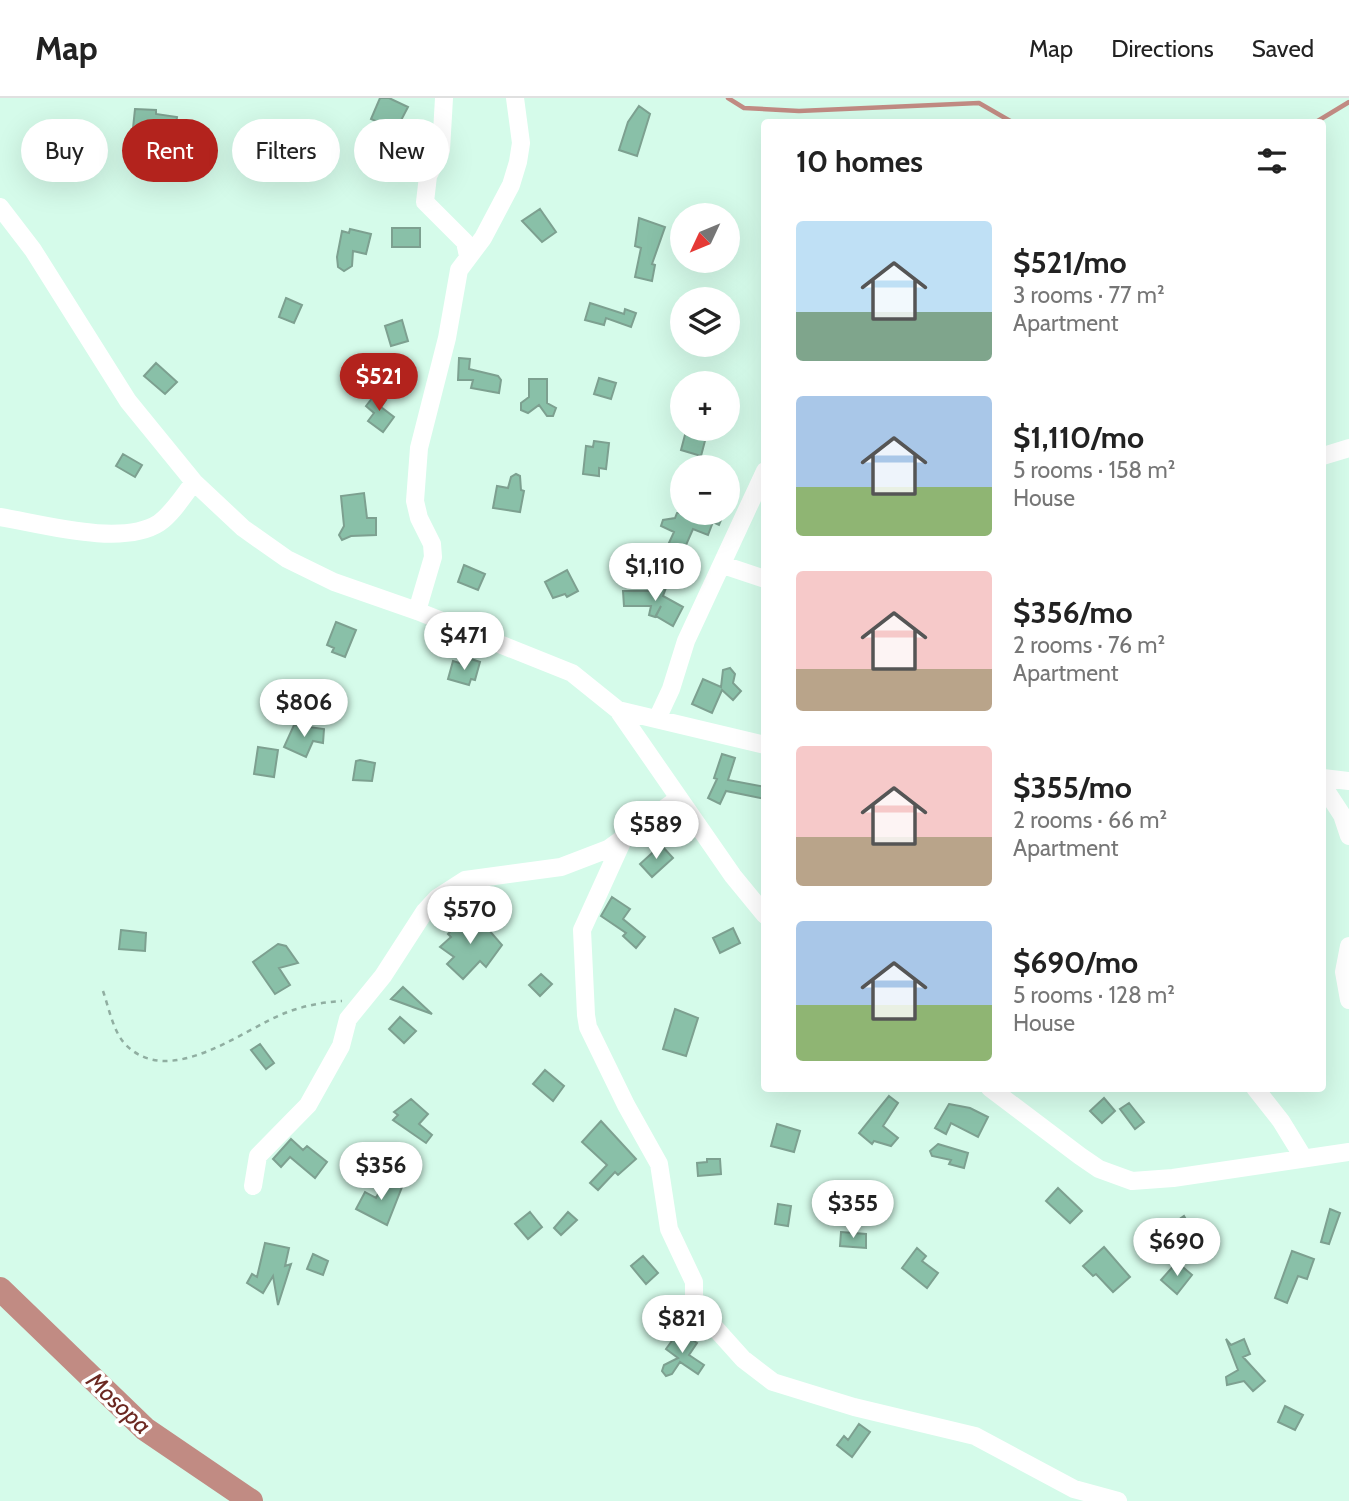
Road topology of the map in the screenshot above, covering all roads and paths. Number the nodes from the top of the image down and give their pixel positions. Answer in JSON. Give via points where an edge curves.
{"nodes":[{"id":1,"x":444,"y":98,"type":"edge"},
{"id":2,"x":515,"y":98,"type":"edge"},
{"id":3,"x":0,"y":207,"type":"edge"},
{"id":4,"x":468,"y":256,"type":"junction"},
{"id":5,"x":1349,"y":448,"type":"edge"},
{"id":6,"x":1326,"y":455,"type":"edge"},
{"id":7,"x":761,"y":480,"type":"edge"},
{"id":8,"x":194,"y":482,"type":"junction"},
{"id":9,"x":0,"y":517,"type":"edge"},
{"id":10,"x":723,"y":565,"type":"junction"},
{"id":11,"x":761,"y":578,"type":"edge"},
{"id":12,"x":417,"y":611,"type":"junction"},
{"id":13,"x":618,"y":710,"type":"junction"},
{"id":14,"x":657,"y":719,"type":"junction"},
{"id":15,"x":761,"y":744,"type":"edge"},
{"id":16,"x":1326,"y":778,"type":"edge"},
{"id":17,"x":1349,"y":781,"type":"edge"},
{"id":18,"x":1326,"y":791,"type":"edge"},
{"id":19,"x":679,"y":798,"type":"junction"},
{"id":20,"x":1349,"y":834,"type":"edge"},
{"id":21,"x":622,"y":842,"type":"junction"},
{"id":22,"x":761,"y":910,"type":"edge"},
{"id":23,"x":1349,"y":946,"type":"edge"},
{"id":24,"x":103,"y":991,"type":"dead end"},
{"id":25,"x":363,"y":1000,"type":"junction"},
{"id":26,"x":1349,"y":1000,"type":"edge"},
{"id":27,"x":995,"y":1092,"type":"edge"},
{"id":28,"x":1258,"y":1092,"type":"edge"},
{"id":29,"x":1349,"y":1152,"type":"edge"},
{"id":30,"x":1303,"y":1157,"type":"junction"},
{"id":31,"x":253,"y":1185,"type":"dead end"},
{"id":32,"x":1118,"y":1501,"type":"edge"}],
"edges":[{"from":1,"to":4,"type":"street","via":[[441,150],[428,176],[425,202],[465,242]]},
{"from":2,"to":4,"type":"street","via":[[521,143],[518,162],[511,185]]},
{"from":3,"to":8,"type":"street","via":[[33,250],[128,401]]},
{"from":4,"to":12,"type":"street","via":[[460,270],[415,472],[415,501],[433,557]]},
{"from":5,"to":6,"type":"street"},
{"from":7,"to":10,"type":"street"},
{"from":8,"to":9,"type":"street","via":[[161,522],[137,532],[97,532]]},
{"from":8,"to":12,"type":"street","via":[[243,528],[287,559],[334,582]]},
{"from":10,"to":11,"type":"street"},
{"from":10,"to":14,"type":"street","via":[[686,641]]},
{"from":12,"to":13,"type":"street","via":[[572,673]]},
{"from":13,"to":14,"type":"street"},
{"from":13,"to":19,"type":"street"},
{"from":14,"to":15,"type":"street"},
{"from":16,"to":17,"type":"street"},
{"from":18,"to":20,"type":"street"},
{"from":19,"to":21,"type":"street"},
{"from":19,"to":22,"type":"street"},
{"from":21,"to":25,"type":"street","via":[[561,867],[455,884],[425,911]]},
{"from":21,"to":32,"type":"street","via":[[582,930],[586,1015],[625,1105],[659,1164],[669,1229],[694,1282],[699,1310],[743,1359],[773,1382],[975,1436],[1074,1489]]},
{"from":23,"to":26,"type":"street","via":[[1344,972]]},
{"from":24,"to":25,"type":"path","via":[[126,1045],[144,1058],[180,1060],[214,1051],[285,1013],[321,1002]]},
{"from":25,"to":31,"type":"street","via":[[348,1019],[341,1046],[308,1105],[258,1156]]},
{"from":27,"to":30,"type":"street","via":[[1089,1163],[1132,1181]]},
{"from":28,"to":30,"type":"street"},
{"from":29,"to":30,"type":"street"}]}
